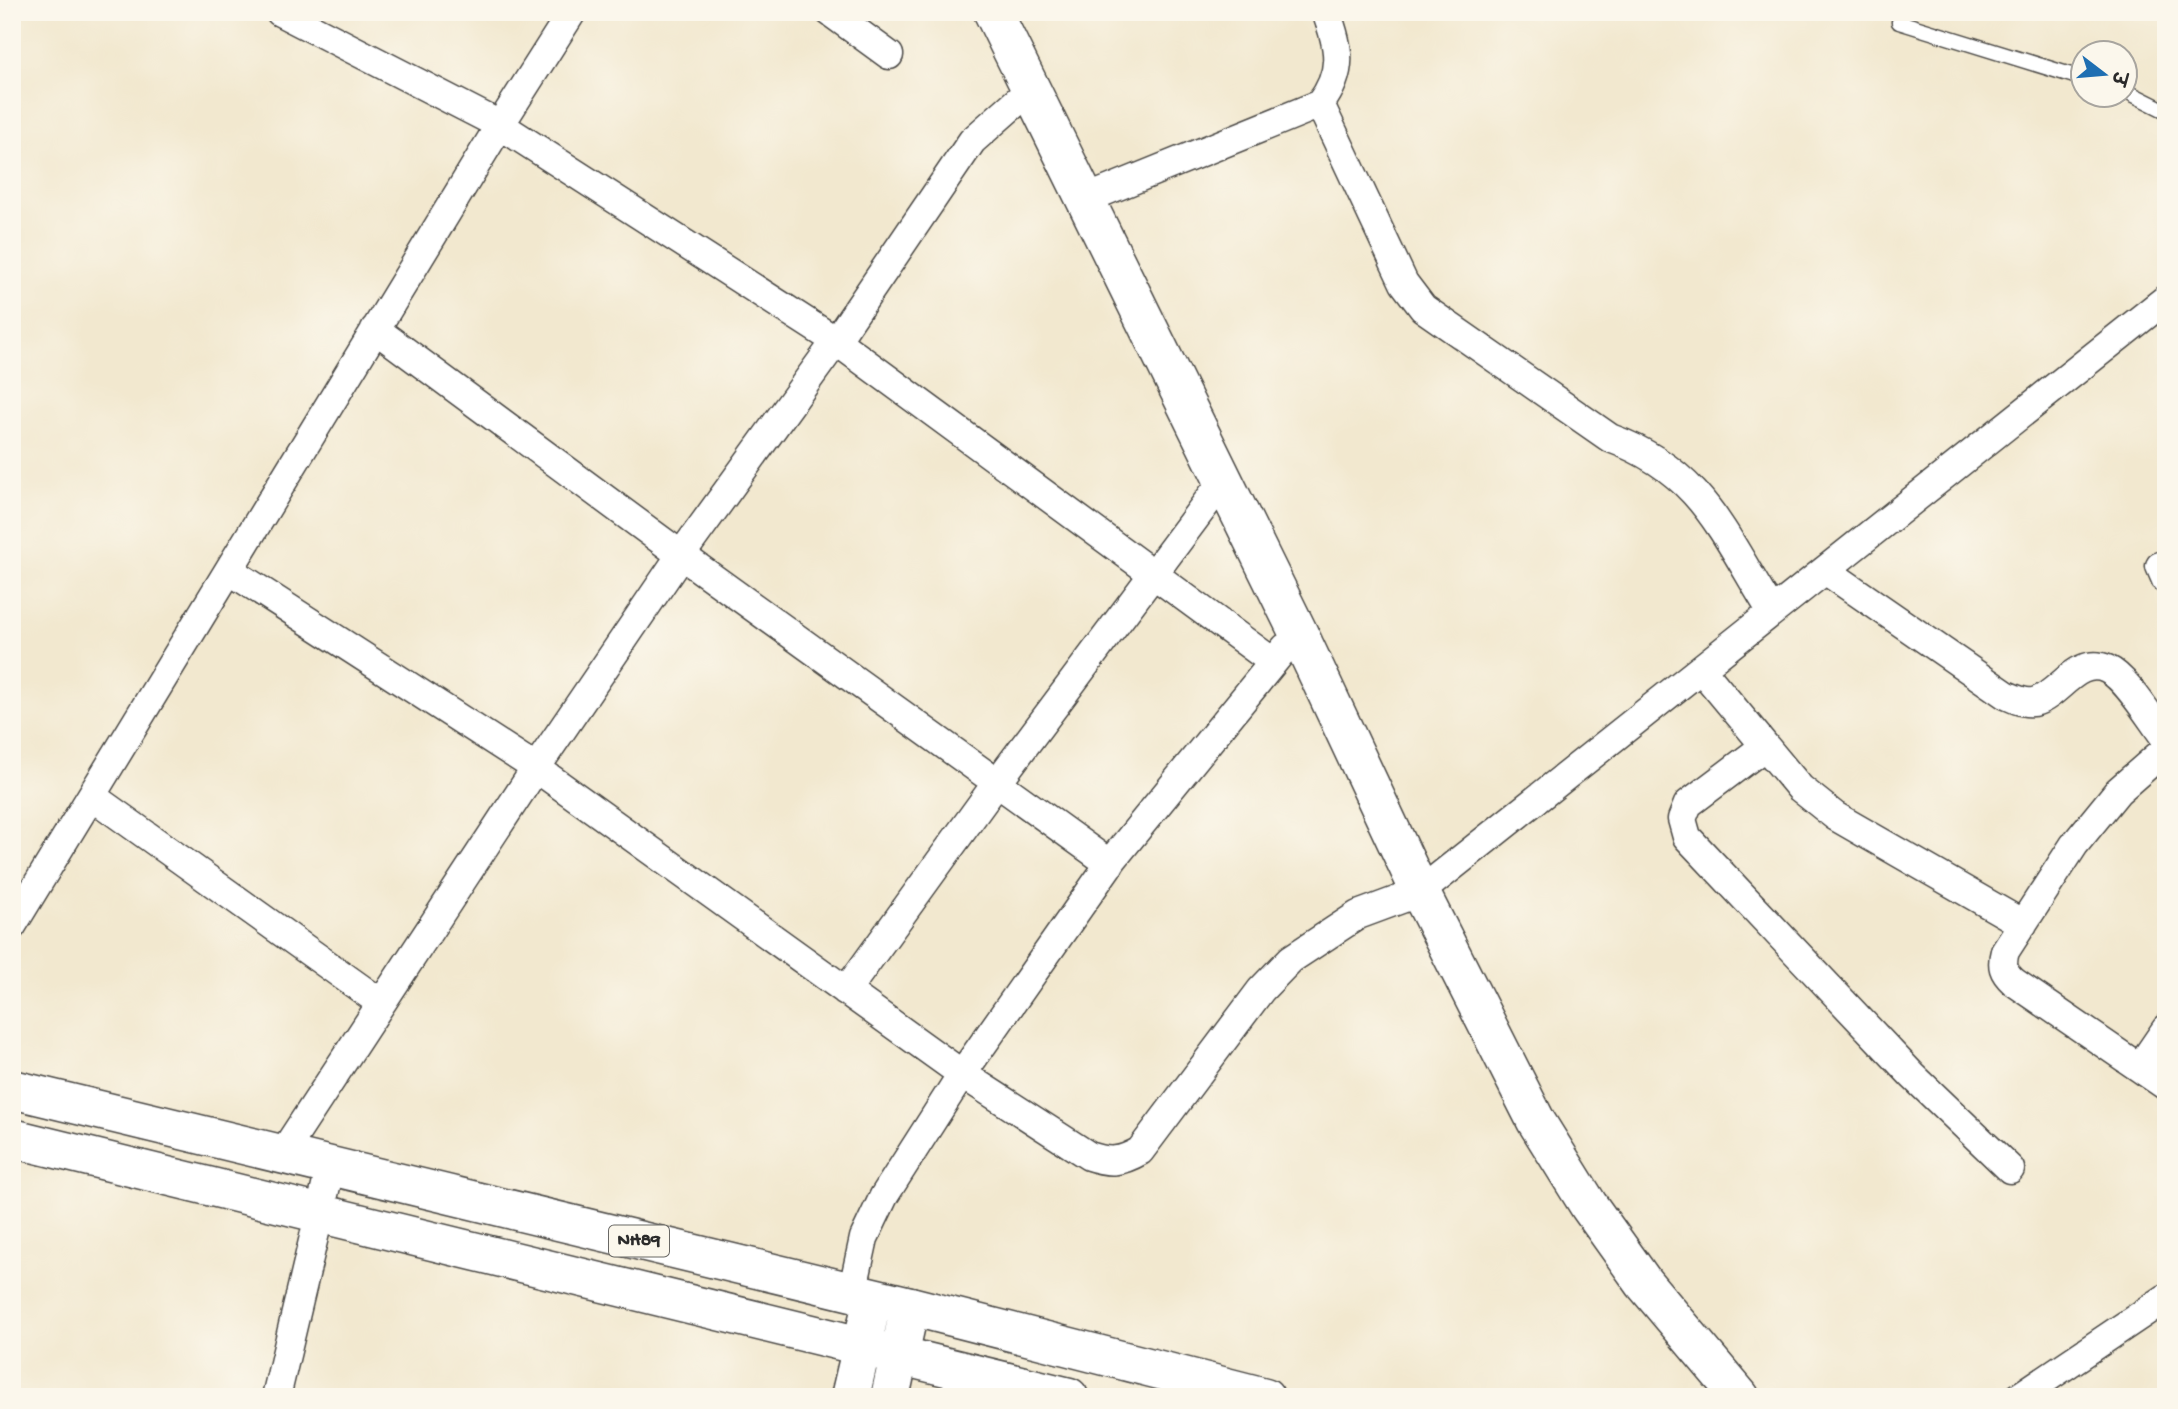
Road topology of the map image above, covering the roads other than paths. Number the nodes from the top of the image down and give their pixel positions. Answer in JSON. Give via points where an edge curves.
{"nodes":[{"id":1,"x":280,"y":12,"type":"edge"},
{"id":2,"x":572,"y":12,"type":"edge"},
{"id":3,"x":830,"y":12,"type":"edge"},
{"id":4,"x":993,"y":12,"type":"edge"},
{"id":5,"x":1326,"y":12,"type":"edge"},
{"id":6,"x":1899,"y":22,"type":"dead end"},
{"id":7,"x":889,"y":55,"type":"dead end"},
{"id":8,"x":2070,"y":75,"type":"edge"},
{"id":9,"x":1032,"y":88,"type":"junction"},
{"id":10,"x":2140,"y":98,"type":"edge"},
{"id":11,"x":1320,"y":104,"type":"junction"},
{"id":12,"x":2166,"y":111,"type":"edge"},
{"id":13,"x":500,"y":125,"type":"junction"},
{"id":14,"x":1086,"y":199,"type":"junction"},
{"id":15,"x":2160,"y":310,"type":"edge"},
{"id":16,"x":375,"y":329,"type":"junction"},
{"id":17,"x":836,"y":341,"type":"junction"},
{"id":18,"x":1223,"y":481,"type":"junction"},
{"id":19,"x":681,"y":555,"type":"junction"},
{"id":20,"x":229,"y":570,"type":"junction"},
{"id":21,"x":1825,"y":570,"type":"junction"},
{"id":22,"x":1154,"y":575,"type":"junction"},
{"id":23,"x":1772,"y":612,"type":"junction"},
{"id":24,"x":1298,"y":632,"type":"junction"},
{"id":25,"x":1273,"y":662,"type":"junction"},
{"id":26,"x":1701,"y":669,"type":"junction"},
{"id":27,"x":2166,"y":739,"type":"edge"},
{"id":28,"x":1765,"y":746,"type":"junction"},
{"id":29,"x":2166,"y":749,"type":"edge"},
{"id":30,"x":536,"y":768,"type":"junction"},
{"id":31,"x":996,"y":783,"type":"junction"},
{"id":32,"x":93,"y":797,"type":"junction"},
{"id":33,"x":1110,"y":864,"type":"junction"},
{"id":34,"x":1420,"y":892,"type":"junction"},
{"id":35,"x":2023,"y":924,"type":"junction"},
{"id":36,"x":12,"y":926,"type":"edge"},
{"id":37,"x":846,"y":991,"type":"junction"},
{"id":38,"x":381,"y":1003,"type":"junction"},
{"id":39,"x":2166,"y":1029,"type":"edge"},
{"id":40,"x":2140,"y":1067,"type":"junction"},
{"id":41,"x":962,"y":1073,"type":"junction"},
{"id":42,"x":2166,"y":1086,"type":"edge"},
{"id":43,"x":12,"y":1088,"type":"edge"},
{"id":44,"x":12,"y":1138,"type":"edge"},
{"id":45,"x":283,"y":1153,"type":"junction"},
{"id":46,"x":331,"y":1165,"type":"junction"},
{"id":47,"x":2010,"y":1169,"type":"dead end"},
{"id":48,"x":321,"y":1215,"type":"junction"},
{"id":49,"x":862,"y":1296,"type":"junction"},
{"id":50,"x":2166,"y":1298,"type":"edge"},
{"id":51,"x":910,"y":1306,"type":"junction"},
{"id":52,"x":861,"y":1347,"type":"junction"},
{"id":53,"x":899,"y":1355,"type":"junction"},
{"id":54,"x":276,"y":1397,"type":"edge"},
{"id":55,"x":850,"y":1397,"type":"edge"},
{"id":56,"x":890,"y":1397,"type":"edge"},
{"id":57,"x":1069,"y":1397,"type":"edge"},
{"id":58,"x":1265,"y":1397,"type":"edge"},
{"id":59,"x":1740,"y":1397,"type":"edge"},
{"id":60,"x":2019,"y":1397,"type":"edge"}],
"edges":[{"from":1,"to":13,"type":"street"},
{"from":2,"to":13,"type":"street"},
{"from":3,"to":7,"type":"street"},
{"from":4,"to":9,"type":"main road"},
{"from":5,"to":11,"type":"street","via":[[1338,42],[1340,67]]},
{"from":6,"to":8,"type":"lane"},
{"from":9,"to":14,"type":"main road"},
{"from":9,"to":17,"type":"street","via":[[972,141]]},
{"from":10,"to":12,"type":"lane"},
{"from":11,"to":14,"type":"street"},
{"from":11,"to":23,"type":"street","via":[[1404,283],[1423,308],[1610,438],[1643,450],[1671,468],[1698,493]]},
{"from":13,"to":16,"type":"street"},
{"from":13,"to":17,"type":"street"},
{"from":14,"to":18,"type":"main road"},
{"from":15,"to":21,"type":"street"},
{"from":16,"to":19,"type":"street"},
{"from":16,"to":20,"type":"street"},
{"from":17,"to":19,"type":"street"},
{"from":17,"to":22,"type":"street"},
{"from":18,"to":22,"type":"street"},
{"from":18,"to":24,"type":"main road"},
{"from":19,"to":30,"type":"street"},
{"from":19,"to":31,"type":"street"},
{"from":20,"to":30,"type":"street"},
{"from":20,"to":32,"type":"street"},
{"from":21,"to":23,"type":"street"},
{"from":21,"to":27,"type":"street","via":[[2022,702],[2037,701],[2077,672],[2092,667],[2108,669]]},
{"from":22,"to":25,"type":"street"},
{"from":22,"to":31,"type":"street"},
{"from":23,"to":26,"type":"street"},
{"from":24,"to":25,"type":"street"},
{"from":24,"to":34,"type":"main road"},
{"from":25,"to":33,"type":"street"},
{"from":26,"to":28,"type":"street"},
{"from":26,"to":34,"type":"street"},
{"from":28,"to":35,"type":"street","via":[[1800,788],[1835,816]]},
{"from":28,"to":47,"type":"street","via":[[1688,804],[1682,819],[1687,837],[1913,1076]]},
{"from":29,"to":35,"type":"street","via":[[2118,791],[2074,845]]},
{"from":30,"to":37,"type":"street"},
{"from":30,"to":38,"type":"street"},
{"from":31,"to":33,"type":"street"},
{"from":31,"to":37,"type":"street"},
{"from":32,"to":36,"type":"street"},
{"from":32,"to":38,"type":"street"},
{"from":33,"to":41,"type":"street"},
{"from":34,"to":41,"type":"street","via":[[1358,915],[1291,959],[1261,990],[1140,1151],[1125,1160],[1108,1163],[1089,1156]]},
{"from":34,"to":59,"type":"main road","via":[[1536,1121],[1589,1206],[1644,1283]]},
{"from":35,"to":40,"type":"street","via":[[2005,951],[2004,974]]},
{"from":37,"to":41,"type":"street"},
{"from":38,"to":45,"type":"street"},
{"from":39,"to":40,"type":"street"},
{"from":40,"to":42,"type":"street"},
{"from":41,"to":49,"type":"street","via":[[884,1196],[864,1238]]},
{"from":43,"to":45,"type":"main road","number":"NH89"},
{"from":44,"to":48,"type":"main road","number":"NH89"},
{"from":45,"to":46,"type":"main road","number":"NH89"},
{"from":46,"to":48,"type":"street"},
{"from":46,"to":49,"type":"main road","number":"NH89"},
{"from":48,"to":52,"type":"main road","number":"NH89"},
{"from":48,"to":54,"type":"street"},
{"from":49,"to":51,"type":"main road","number":"NH89"},
{"from":49,"to":52,"type":"main road"},
{"from":50,"to":60,"type":"street"},
{"from":51,"to":53,"type":"main road"},
{"from":51,"to":58,"type":"main road","number":"NH89"},
{"from":52,"to":53,"type":"main road","number":"NH89"},
{"from":52,"to":55,"type":"main road"},
{"from":53,"to":56,"type":"main road"},
{"from":53,"to":57,"type":"main road","number":"NH89"}]}
